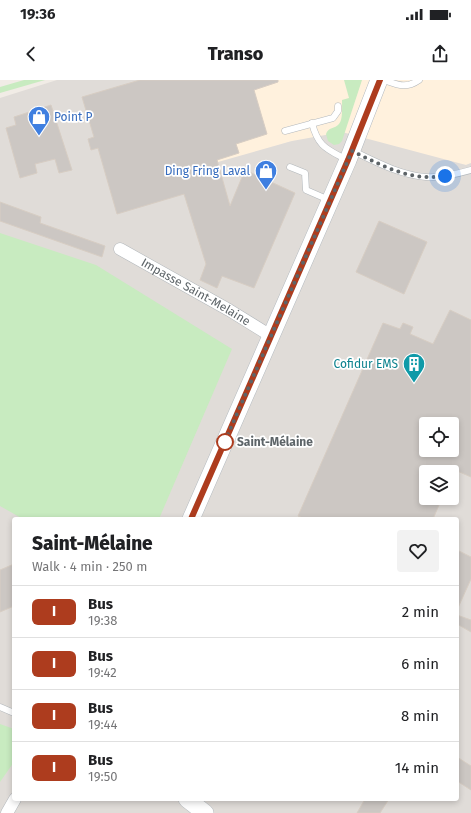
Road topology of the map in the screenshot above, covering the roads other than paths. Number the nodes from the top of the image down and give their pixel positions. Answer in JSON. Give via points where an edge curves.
{"nodes":[{"id":1,"x":380,"y":80,"type":"edge"},
{"id":2,"x":384,"y":80,"type":"edge"},
{"id":3,"x":419,"y":80,"type":"edge"},
{"id":4,"x":338,"y":106,"type":"dead end"},
{"id":5,"x":312,"y":124,"type":"junction"},
{"id":6,"x":284,"y":130,"type":"dead end"},
{"id":7,"x":350,"y":156,"type":"junction"},
{"id":8,"x":290,"y":166,"type":"dead end"},
{"id":9,"x":471,"y":170,"type":"edge"},
{"id":10,"x":331,"y":200,"type":"junction"},
{"id":11,"x":120,"y":249,"type":"dead end"},
{"id":12,"x":270,"y":336,"type":"junction"},
{"id":13,"x":192,"y":517,"type":"edge"},
{"id":14,"x":0,"y":707,"type":"edge"},
{"id":15,"x":12,"y":712,"type":"edge"},
{"id":16,"x":14,"y":801,"type":"edge"},
{"id":17,"x":190,"y":801,"type":"edge"},
{"id":18,"x":7,"y":813,"type":"edge"},
{"id":19,"x":205,"y":813,"type":"edge"}],
"edges":[{"from":1,"to":7,"type":"main road"},
{"from":2,"to":3,"type":"lane","via":[[404,86]]},
{"from":4,"to":5,"type":"lane","via":[[333,118]]},
{"from":5,"to":6,"type":"lane"},
{"from":5,"to":7,"type":"lane","via":[[318,140],[325,147]]},
{"from":7,"to":9,"type":"lane","via":[[410,175],[427,177]]},
{"from":7,"to":10,"type":"main road"},
{"from":8,"to":10,"type":"lane","via":[[305,173],[306,190]]},
{"from":10,"to":12,"type":"main road"},
{"from":11,"to":12,"type":"street","name":"Impasse Saint-Melaine"},
{"from":12,"to":13,"type":"main road"},
{"from":14,"to":15,"type":"lane"},
{"from":16,"to":18,"type":"street"},
{"from":17,"to":19,"type":"main road"}]}
